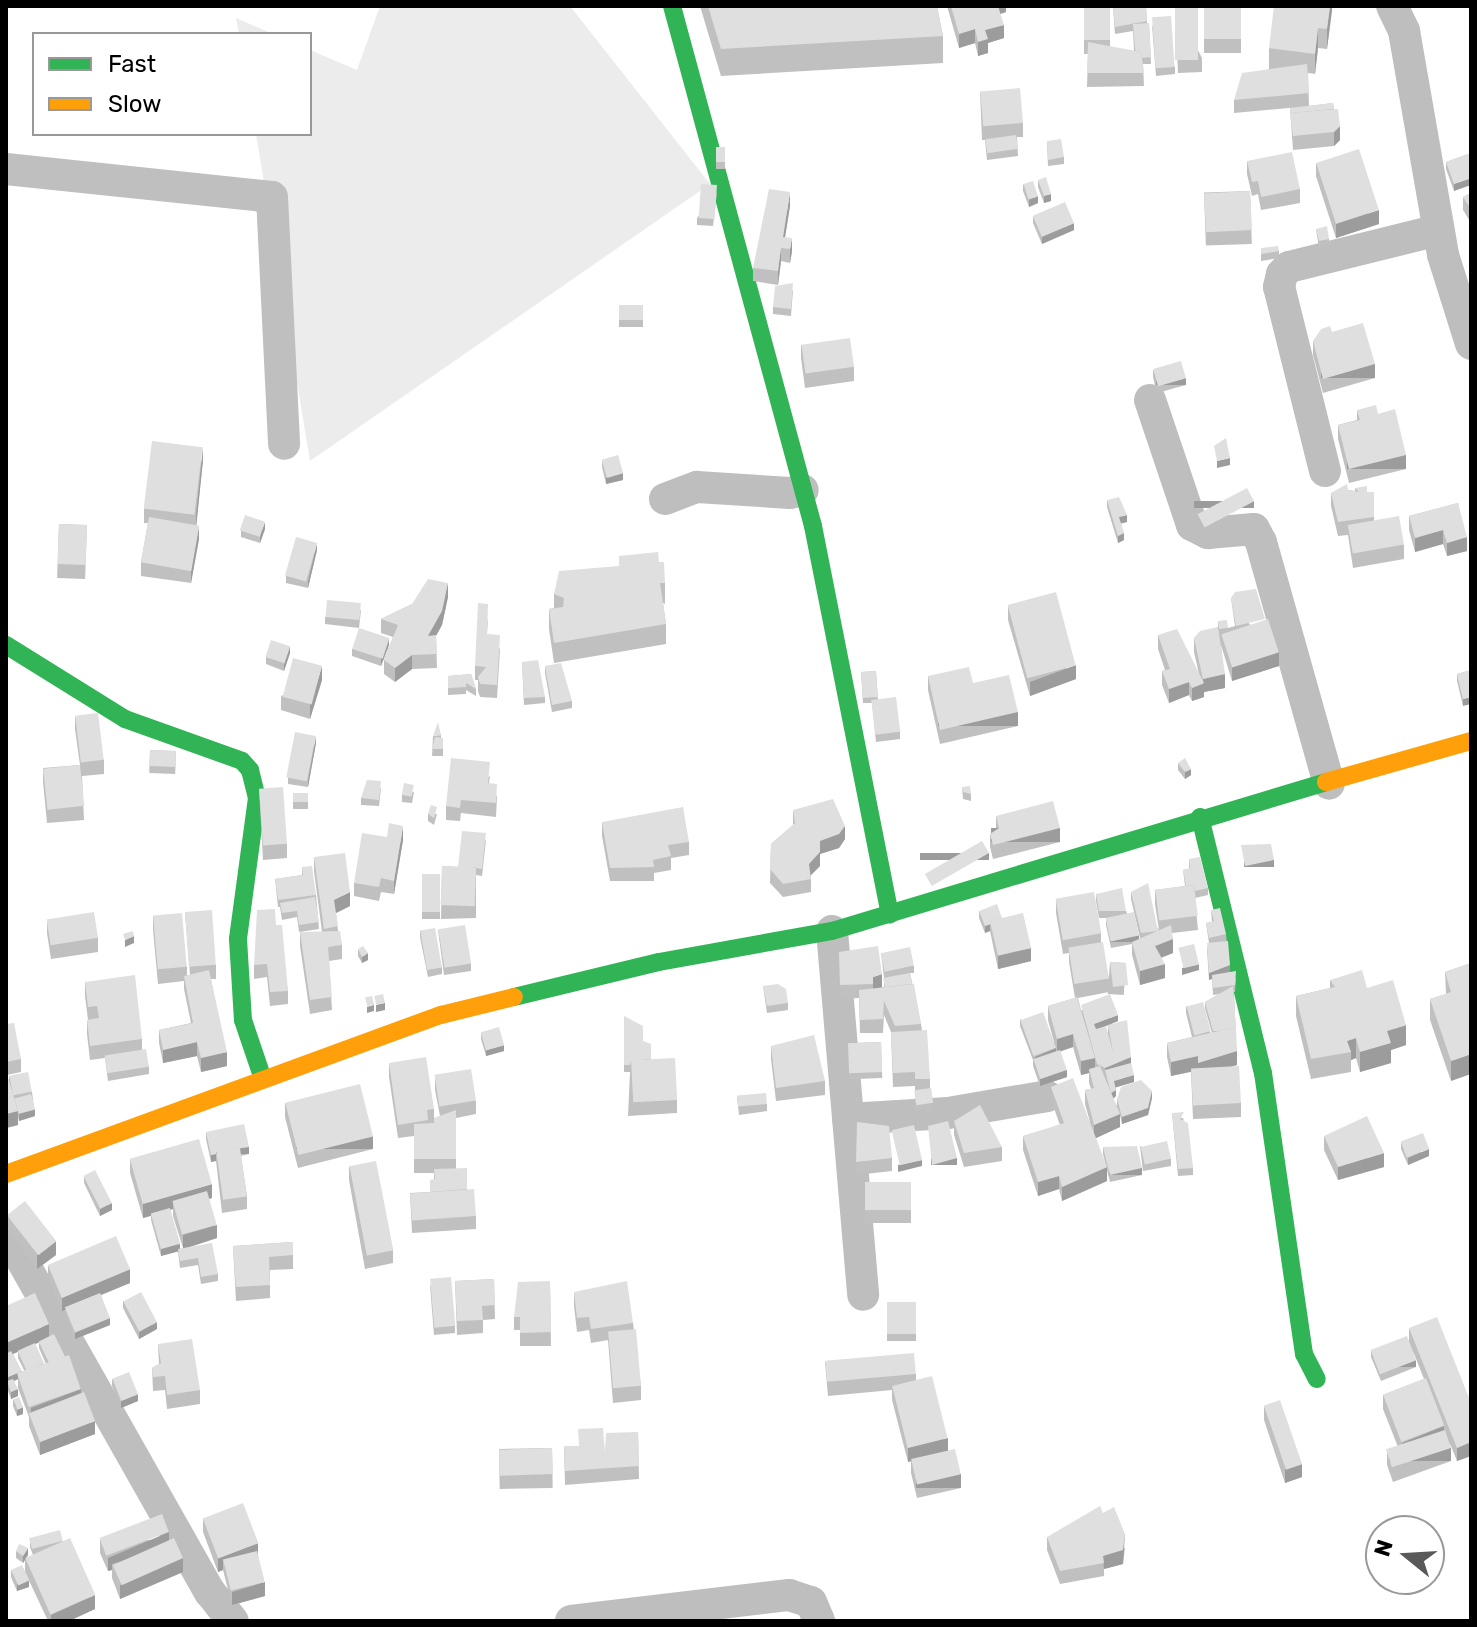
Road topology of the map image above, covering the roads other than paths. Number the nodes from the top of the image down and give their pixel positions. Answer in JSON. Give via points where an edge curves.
{"nodes":[{"id":1,"x":672,"y":6,"type":"edge"},
{"id":2,"x":1392,"y":6,"type":"edge"},
{"id":3,"x":1439,"y":230,"type":"junction"},
{"id":4,"x":1471,"y":344,"type":"edge"},
{"id":5,"x":1150,"y":400,"type":"dead end"},
{"id":6,"x":1325,"y":471,"type":"dead end"},
{"id":7,"x":803,"y":490,"type":"junction"},
{"id":8,"x":665,"y":499,"type":"dead end"},
{"id":9,"x":6,"y":645,"type":"edge"},
{"id":10,"x":1471,"y":741,"type":"edge"},
{"id":11,"x":1329,"y":784,"type":"junction"},
{"id":12,"x":1200,"y":817,"type":"junction"},
{"id":13,"x":890,"y":914,"type":"junction"},
{"id":14,"x":832,"y":931,"type":"junction"},
{"id":15,"x":262,"y":1076,"type":"junction"},
{"id":16,"x":1047,"y":1096,"type":"dead end"},
{"id":17,"x":848,"y":1119,"type":"junction"},
{"id":18,"x":6,"y":1174,"type":"edge"},
{"id":19,"x":6,"y":1232,"type":"edge"},
{"id":20,"x":863,"y":1295,"type":"dead end"},
{"id":21,"x":1317,"y":1379,"type":"dead end"},
{"id":22,"x":233,"y":1621,"type":"edge"},
{"id":23,"x":571,"y":1621,"type":"edge"},
{"id":24,"x":819,"y":1621,"type":"edge"}],
"edges":[{"from":1,"to":7,"type":"street"},
{"from":2,"to":3,"type":"street","via":[[1404,31]]},
{"from":3,"to":4,"type":"street"},
{"from":3,"to":6,"type":"street","via":[[1289,267],[1282,274],[1279,287]]},
{"from":5,"to":11,"type":"street","via":[[1192,525],[1208,533],[1254,529],[1261,542]]},
{"from":7,"to":8,"type":"street","via":[[697,487]]},
{"from":7,"to":13,"type":"street"},
{"from":9,"to":15,"type":"street","via":[[125,719],[242,761],[250,770],[257,798],[239,952],[243,1020]]},
{"from":10,"to":11,"type":"street"},
{"from":11,"to":12,"type":"street"},
{"from":12,"to":13,"type":"street"},
{"from":12,"to":21,"type":"street","via":[[1263,1073],[1304,1354]]},
{"from":13,"to":14,"type":"street"},
{"from":14,"to":15,"type":"street","via":[[659,962],[441,1015]]},
{"from":14,"to":17,"type":"street"},
{"from":15,"to":18,"type":"street"},
{"from":16,"to":17,"type":"street","via":[[948,1113]]},
{"from":17,"to":20,"type":"street"},
{"from":19,"to":22,"type":"street","via":[[210,1592]]},
{"from":23,"to":24,"type":"street","via":[[789,1595],[811,1602]]}]}
